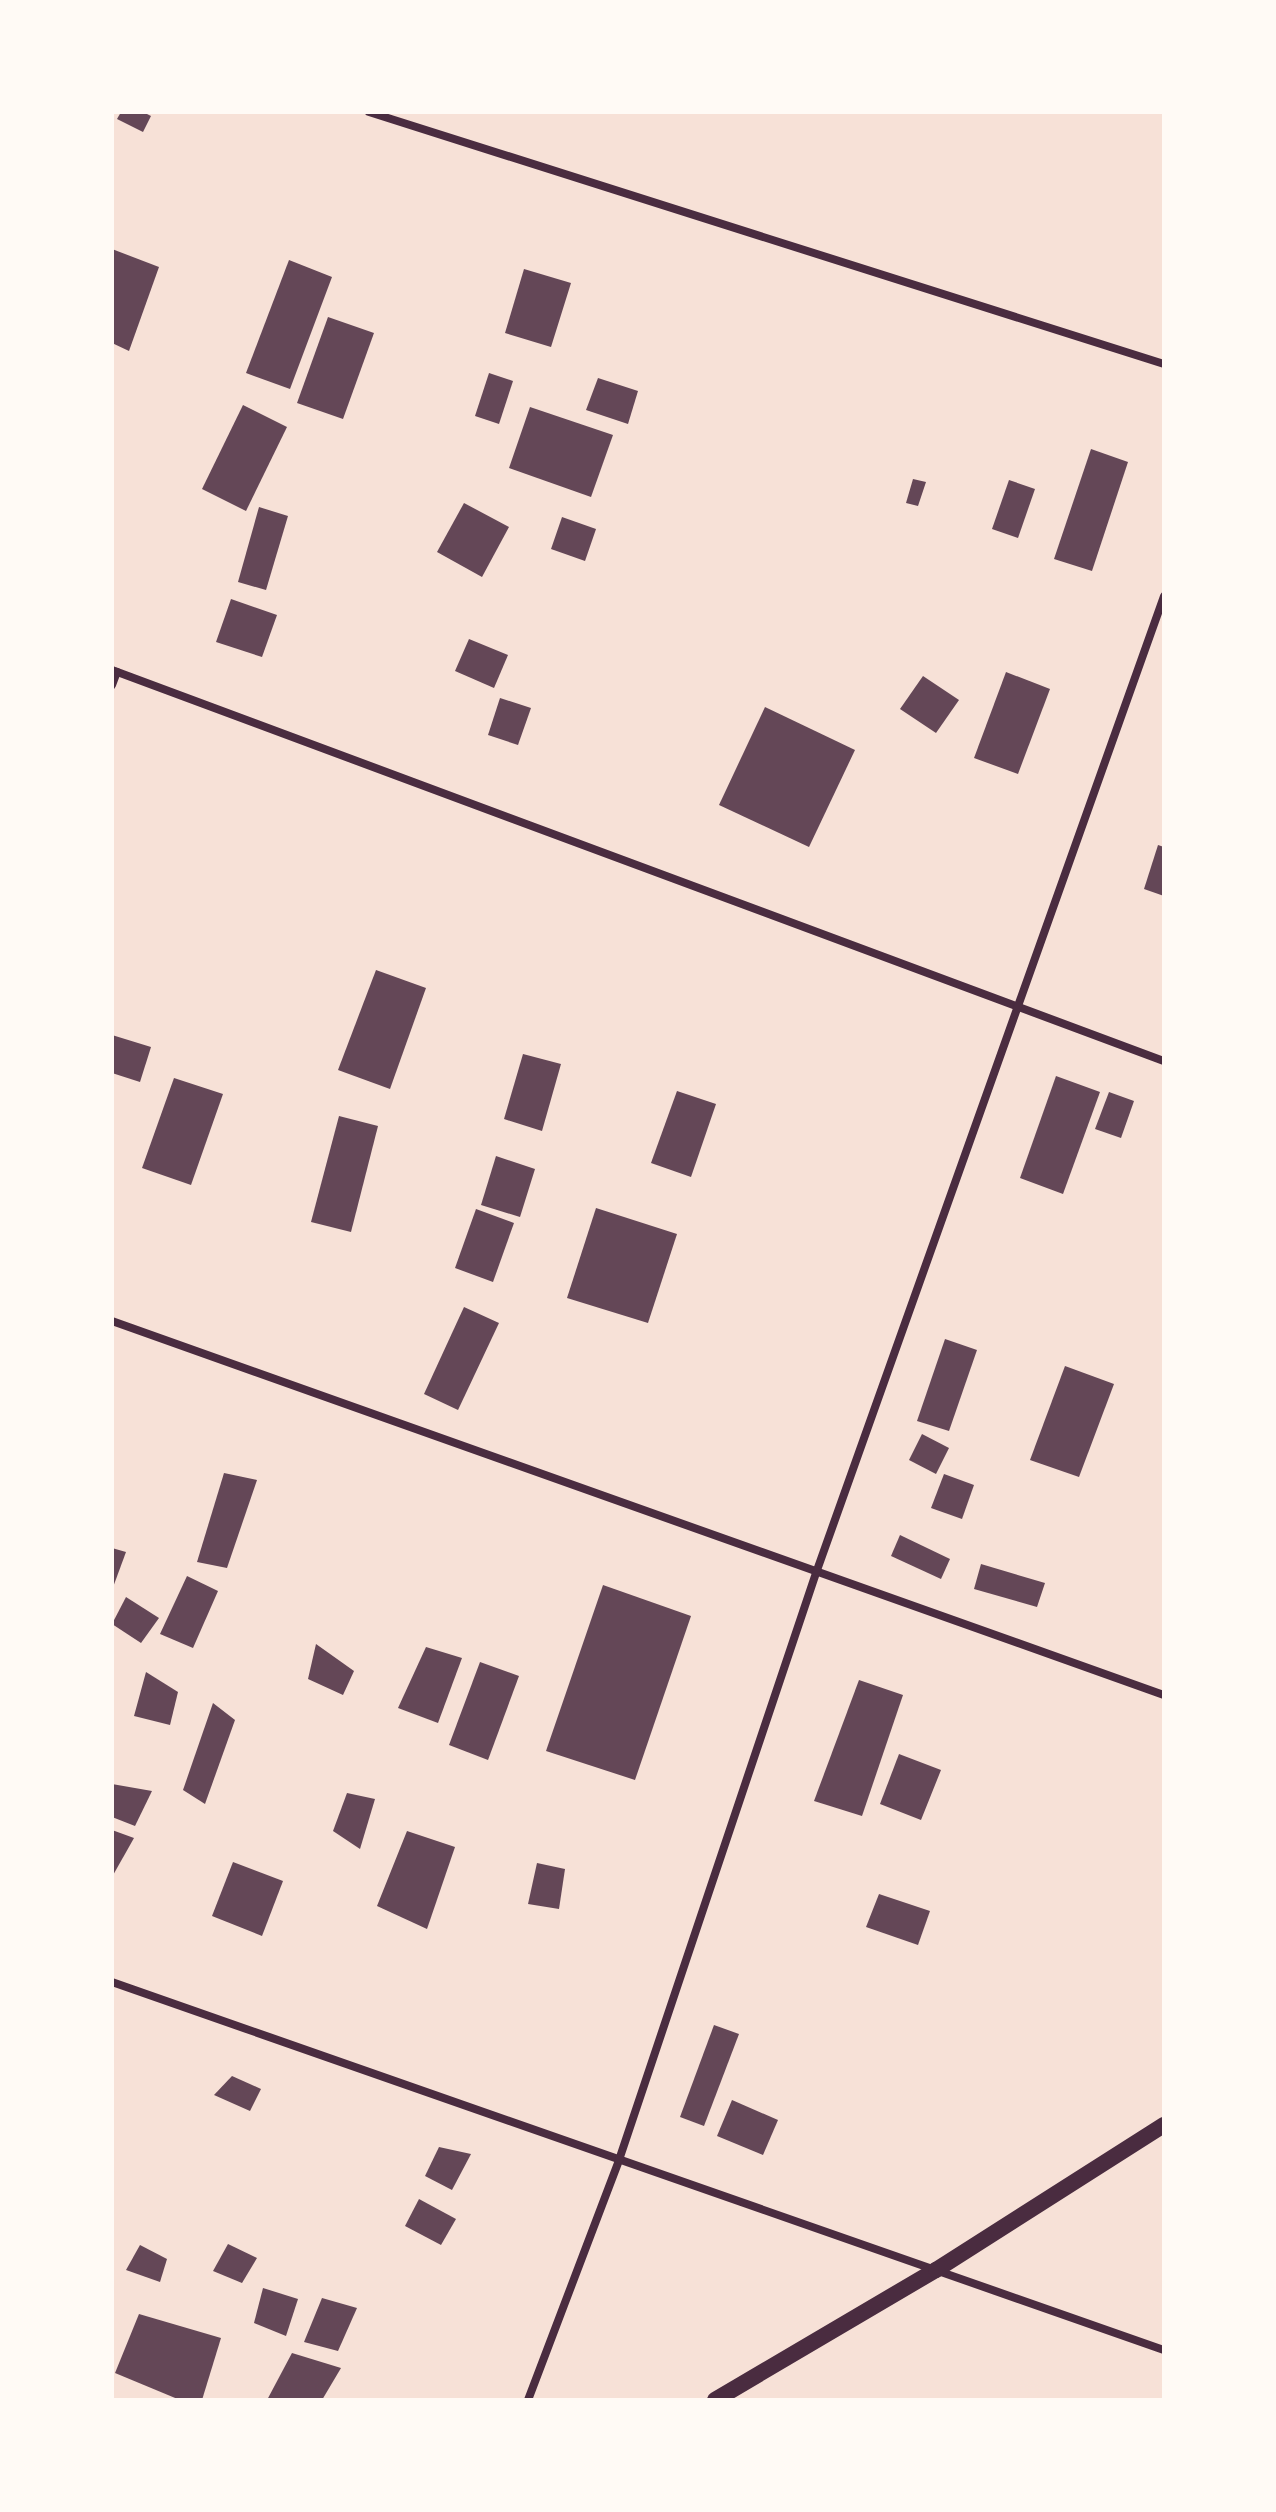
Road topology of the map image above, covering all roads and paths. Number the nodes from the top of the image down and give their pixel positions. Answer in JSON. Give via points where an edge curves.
{"nodes":[{"id":1,"x":369,"y":112,"type":"edge"},
{"id":2,"x":1164,"y":364,"type":"edge"},
{"id":3,"x":1164,"y":596,"type":"edge"},
{"id":4,"x":115,"y":671,"type":"edge"},
{"id":5,"x":112,"y":685,"type":"edge"},
{"id":6,"x":1017,"y":1005,"type":"junction"},
{"id":7,"x":1164,"y":1061,"type":"edge"},
{"id":8,"x":112,"y":1321,"type":"edge"},
{"id":9,"x":816,"y":1573,"type":"junction"},
{"id":10,"x":1164,"y":1695,"type":"edge"},
{"id":11,"x":112,"y":1982,"type":"edge"},
{"id":12,"x":1164,"y":2125,"type":"edge"},
{"id":13,"x":619,"y":2160,"type":"junction"},
{"id":14,"x":936,"y":2270,"type":"junction"},
{"id":15,"x":1164,"y":2350,"type":"edge"},
{"id":16,"x":528,"y":2400,"type":"edge"},
{"id":17,"x":715,"y":2400,"type":"edge"}],
"edges":[{"from":1,"to":2,"type":"street"},
{"from":3,"to":6,"type":"street"},
{"from":4,"to":5,"type":"street"},
{"from":4,"to":6,"type":"street"},
{"from":6,"to":7,"type":"street"},
{"from":6,"to":9,"type":"street"},
{"from":8,"to":9,"type":"street"},
{"from":9,"to":10,"type":"street"},
{"from":9,"to":13,"type":"street"},
{"from":11,"to":13,"type":"street"},
{"from":12,"to":14,"type":"main road"},
{"from":13,"to":14,"type":"street"},
{"from":13,"to":16,"type":"street"},
{"from":14,"to":15,"type":"street"},
{"from":14,"to":17,"type":"main road"}]}
